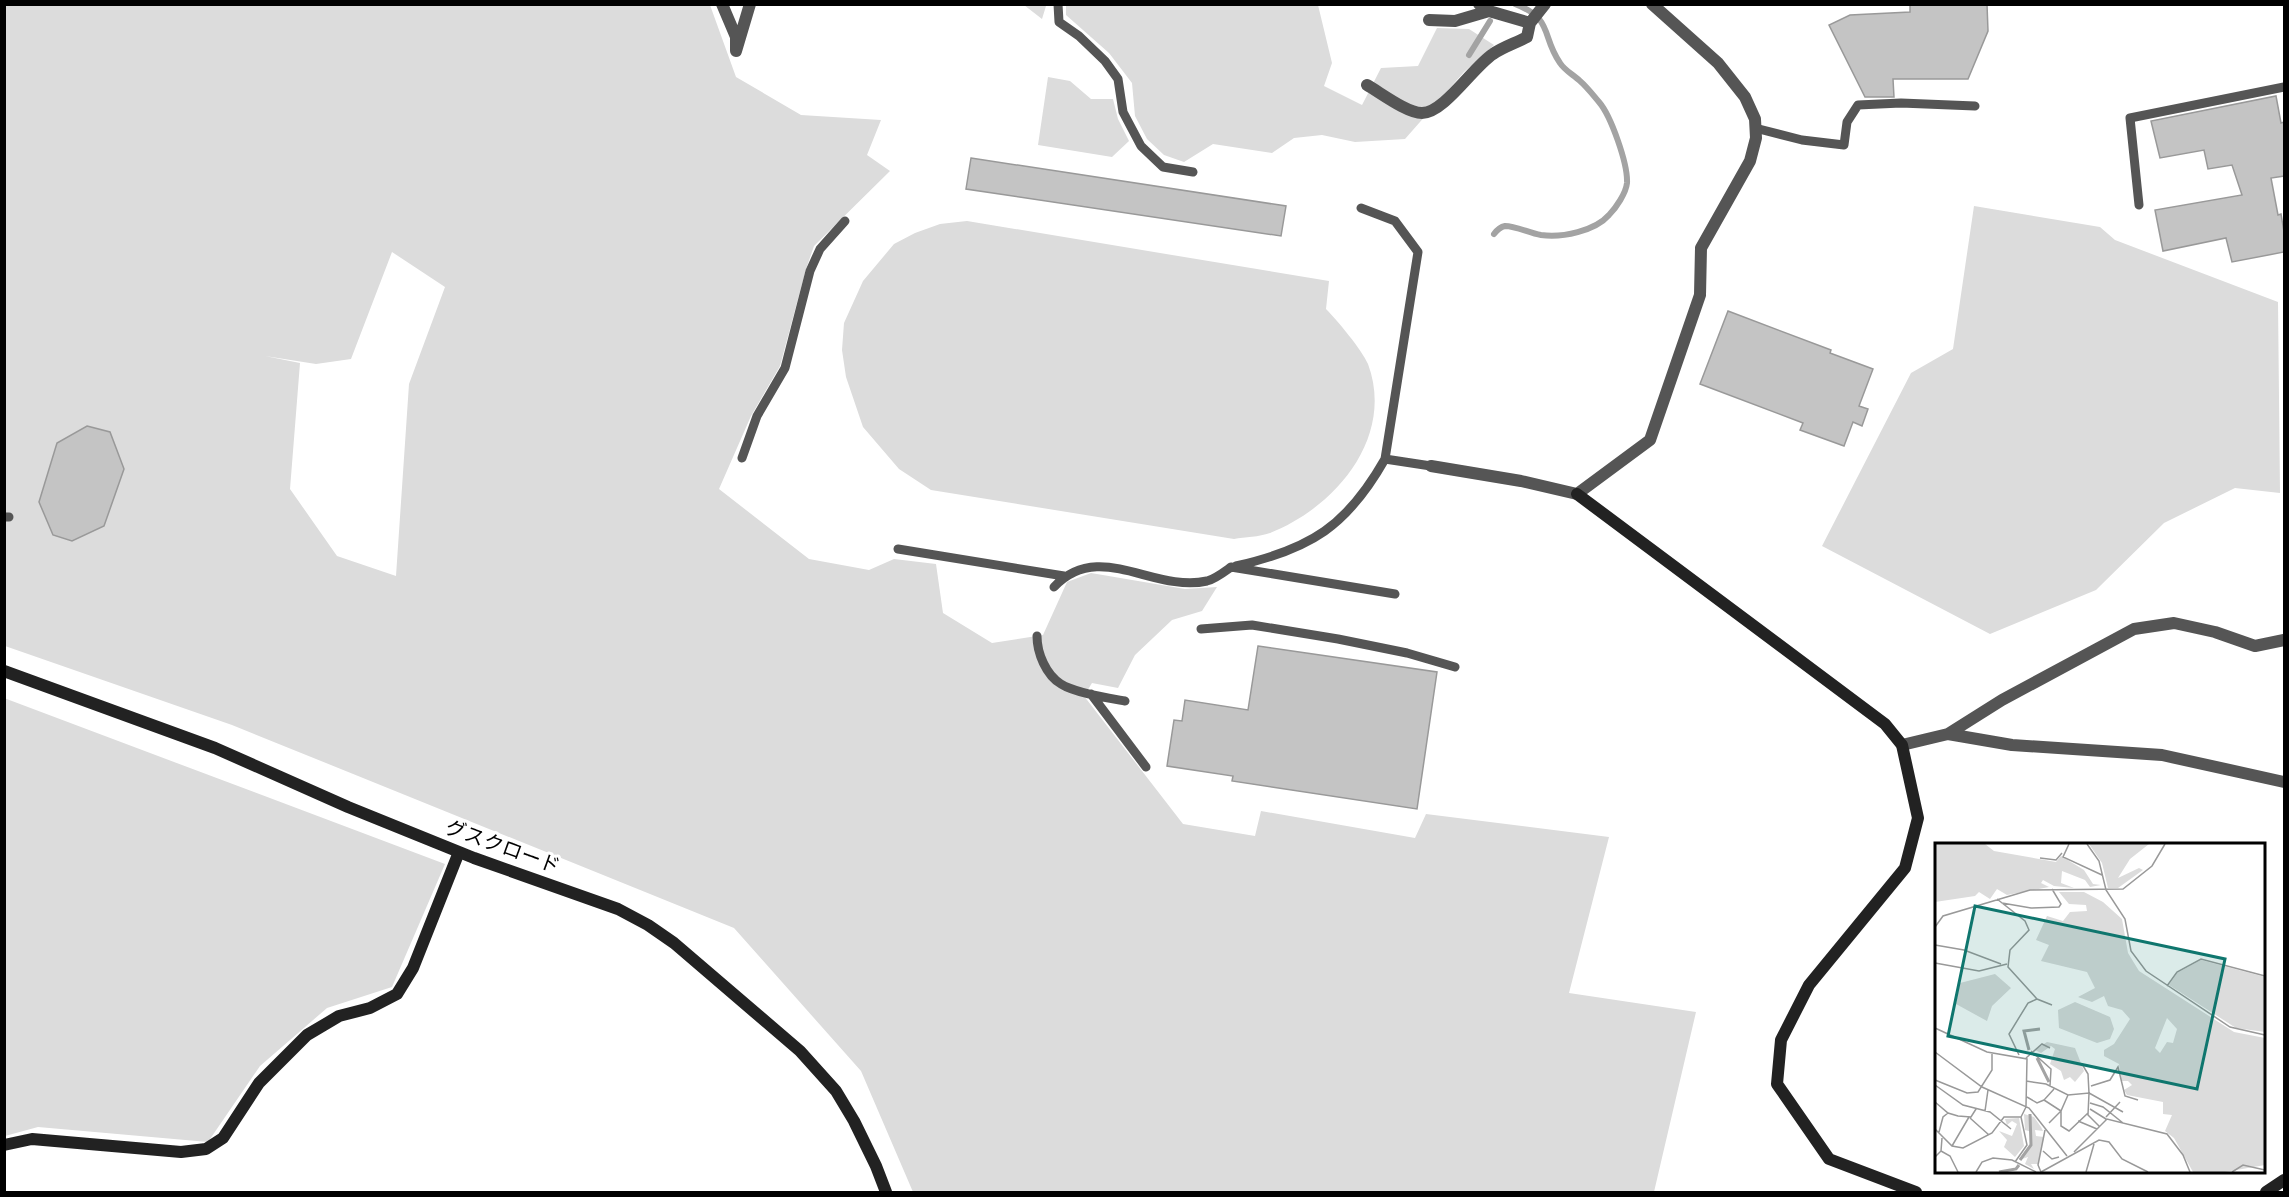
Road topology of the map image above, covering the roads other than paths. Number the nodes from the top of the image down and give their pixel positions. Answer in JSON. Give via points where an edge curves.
{"nodes":[{"id":1,"x":722,"y":4,"type":"edge"},
{"id":2,"x":750,"y":4,"type":"edge"},
{"id":3,"x":1058,"y":4,"type":"edge"},
{"id":4,"x":1652,"y":4,"type":"edge"},
{"id":5,"x":1544,"y":6,"type":"edge"},
{"id":6,"x":1484,"y":8,"type":"edge"},
{"id":7,"x":1429,"y":20,"type":"dead end"},
{"id":8,"x":1531,"y":22,"type":"junction"},
{"id":9,"x":1367,"y":85,"type":"dead end"},
{"id":10,"x":2284,"y":87,"type":"edge"},
{"id":11,"x":1975,"y":106,"type":"dead end"},
{"id":12,"x":1755,"y":128,"type":"junction"},
{"id":13,"x":1193,"y":172,"type":"dead end"},
{"id":14,"x":2139,"y":205,"type":"dead end"},
{"id":15,"x":1361,"y":208,"type":"dead end"},
{"id":16,"x":845,"y":221,"type":"dead end"},
{"id":17,"x":742,"y":458,"type":"dead end"},
{"id":18,"x":1385,"y":459,"type":"junction"},
{"id":19,"x":1431,"y":466,"type":"joint"},
{"id":20,"x":1577,"y":494,"type":"junction"},
{"id":21,"x":898,"y":549,"type":"dead end"},
{"id":22,"x":1231,"y":567,"type":"junction"},
{"id":23,"x":1064,"y":576,"type":"junction"},
{"id":24,"x":1054,"y":587,"type":"dead end"},
{"id":25,"x":1395,"y":594,"type":"dead end"},
{"id":26,"x":1201,"y":630,"type":"dead end"},
{"id":27,"x":1037,"y":636,"type":"dead end"},
{"id":28,"x":2284,"y":640,"type":"edge"},
{"id":29,"x":1455,"y":668,"type":"dead end"},
{"id":30,"x":4,"y":670,"type":"edge"},
{"id":31,"x":1091,"y":694,"type":"junction"},
{"id":32,"x":1125,"y":701,"type":"dead end"},
{"id":33,"x":1948,"y":734,"type":"junction"},
{"id":34,"x":1902,"y":746,"type":"junction"},
{"id":35,"x":1146,"y":766,"type":"dead end"},
{"id":36,"x":2284,"y":782,"type":"edge"},
{"id":37,"x":459,"y":852,"type":"junction"},
{"id":38,"x":4,"y":1145,"type":"edge"},
{"id":39,"x":2284,"y":1180,"type":"edge"},
{"id":40,"x":886,"y":1192,"type":"edge"},
{"id":41,"x":1916,"y":1192,"type":"edge"},
{"id":42,"x":2266,"y":1192,"type":"edge"}],
"edges":[{"from":1,"to":2,"type":"street","via":[[736,37],[736,51]]},
{"from":3,"to":13,"type":"lane","via":[[1059,22],[1079,36],[1118,78],[1123,112],[1141,146],[1163,167]]},
{"from":4,"to":12,"type":"street","via":[[1718,63],[1745,97]]},
{"from":5,"to":8,"type":"street"},
{"from":6,"to":7,"type":"street","via":[[1455,21]]},
{"from":6,"to":8,"type":"street"},
{"from":8,"to":9,"type":"street","via":[[1527,37],[1493,54],[1442,105],[1423,113],[1410,110]]},
{"from":10,"to":14,"type":"lane","via":[[2130,118]]},
{"from":11,"to":12,"type":"lane","via":[[1858,105],[1847,122],[1844,145]]},
{"from":12,"to":20,"type":"street","via":[[1750,161],[1701,248],[1700,295],[1650,440]]},
{"from":15,"to":18,"type":"lane","via":[[1395,221],[1418,252]]},
{"from":16,"to":17,"type":"lane","via":[[820,249],[810,271],[785,368],[757,417]]},
{"from":18,"to":19,"type":"lane"},
{"from":18,"to":22,"type":"lane","via":[[1368,488],[1345,515],[1317,537],[1290,550]]},
{"from":19,"to":20,"type":"street"},
{"from":20,"to":34,"type":"street","via":[[1885,724]]},
{"from":21,"to":23,"type":"lane"},
{"from":22,"to":23,"type":"lane","via":[[1209,581],[1186,583],[1098,566],[1081,567]]},
{"from":22,"to":25,"type":"lane"},
{"from":23,"to":24,"type":"lane"},
{"from":26,"to":29,"type":"lane","via":[[1252,625],[1407,653]]},
{"from":27,"to":31,"type":"lane","via":[[1046,668],[1062,685]]},
{"from":28,"to":33,"type":"street","via":[[2255,645],[2174,623],[2134,629],[2002,700]]},
{"from":30,"to":37,"type":"street","name":"グスクロード","via":[[215,748]]},
{"from":31,"to":32,"type":"lane"},
{"from":31,"to":35,"type":"lane"},
{"from":33,"to":34,"type":"street"},
{"from":33,"to":36,"type":"street","via":[[2012,746],[2162,755]]},
{"from":34,"to":41,"type":"street","via":[[1918,818],[1905,868],[1809,985],[1781,1040],[1778,1084],[1829,1159]]},
{"from":37,"to":38,"type":"street","via":[[413,968],[397,994],[370,1008],[339,1016],[307,1035],[259,1083],[223,1138],[206,1149],[181,1152],[32,1138]]},
{"from":37,"to":40,"type":"street","name":"グスクロード","via":[[618,909],[674,943],[800,1051],[836,1091],[854,1120]]},
{"from":39,"to":42,"type":"street"}]}
